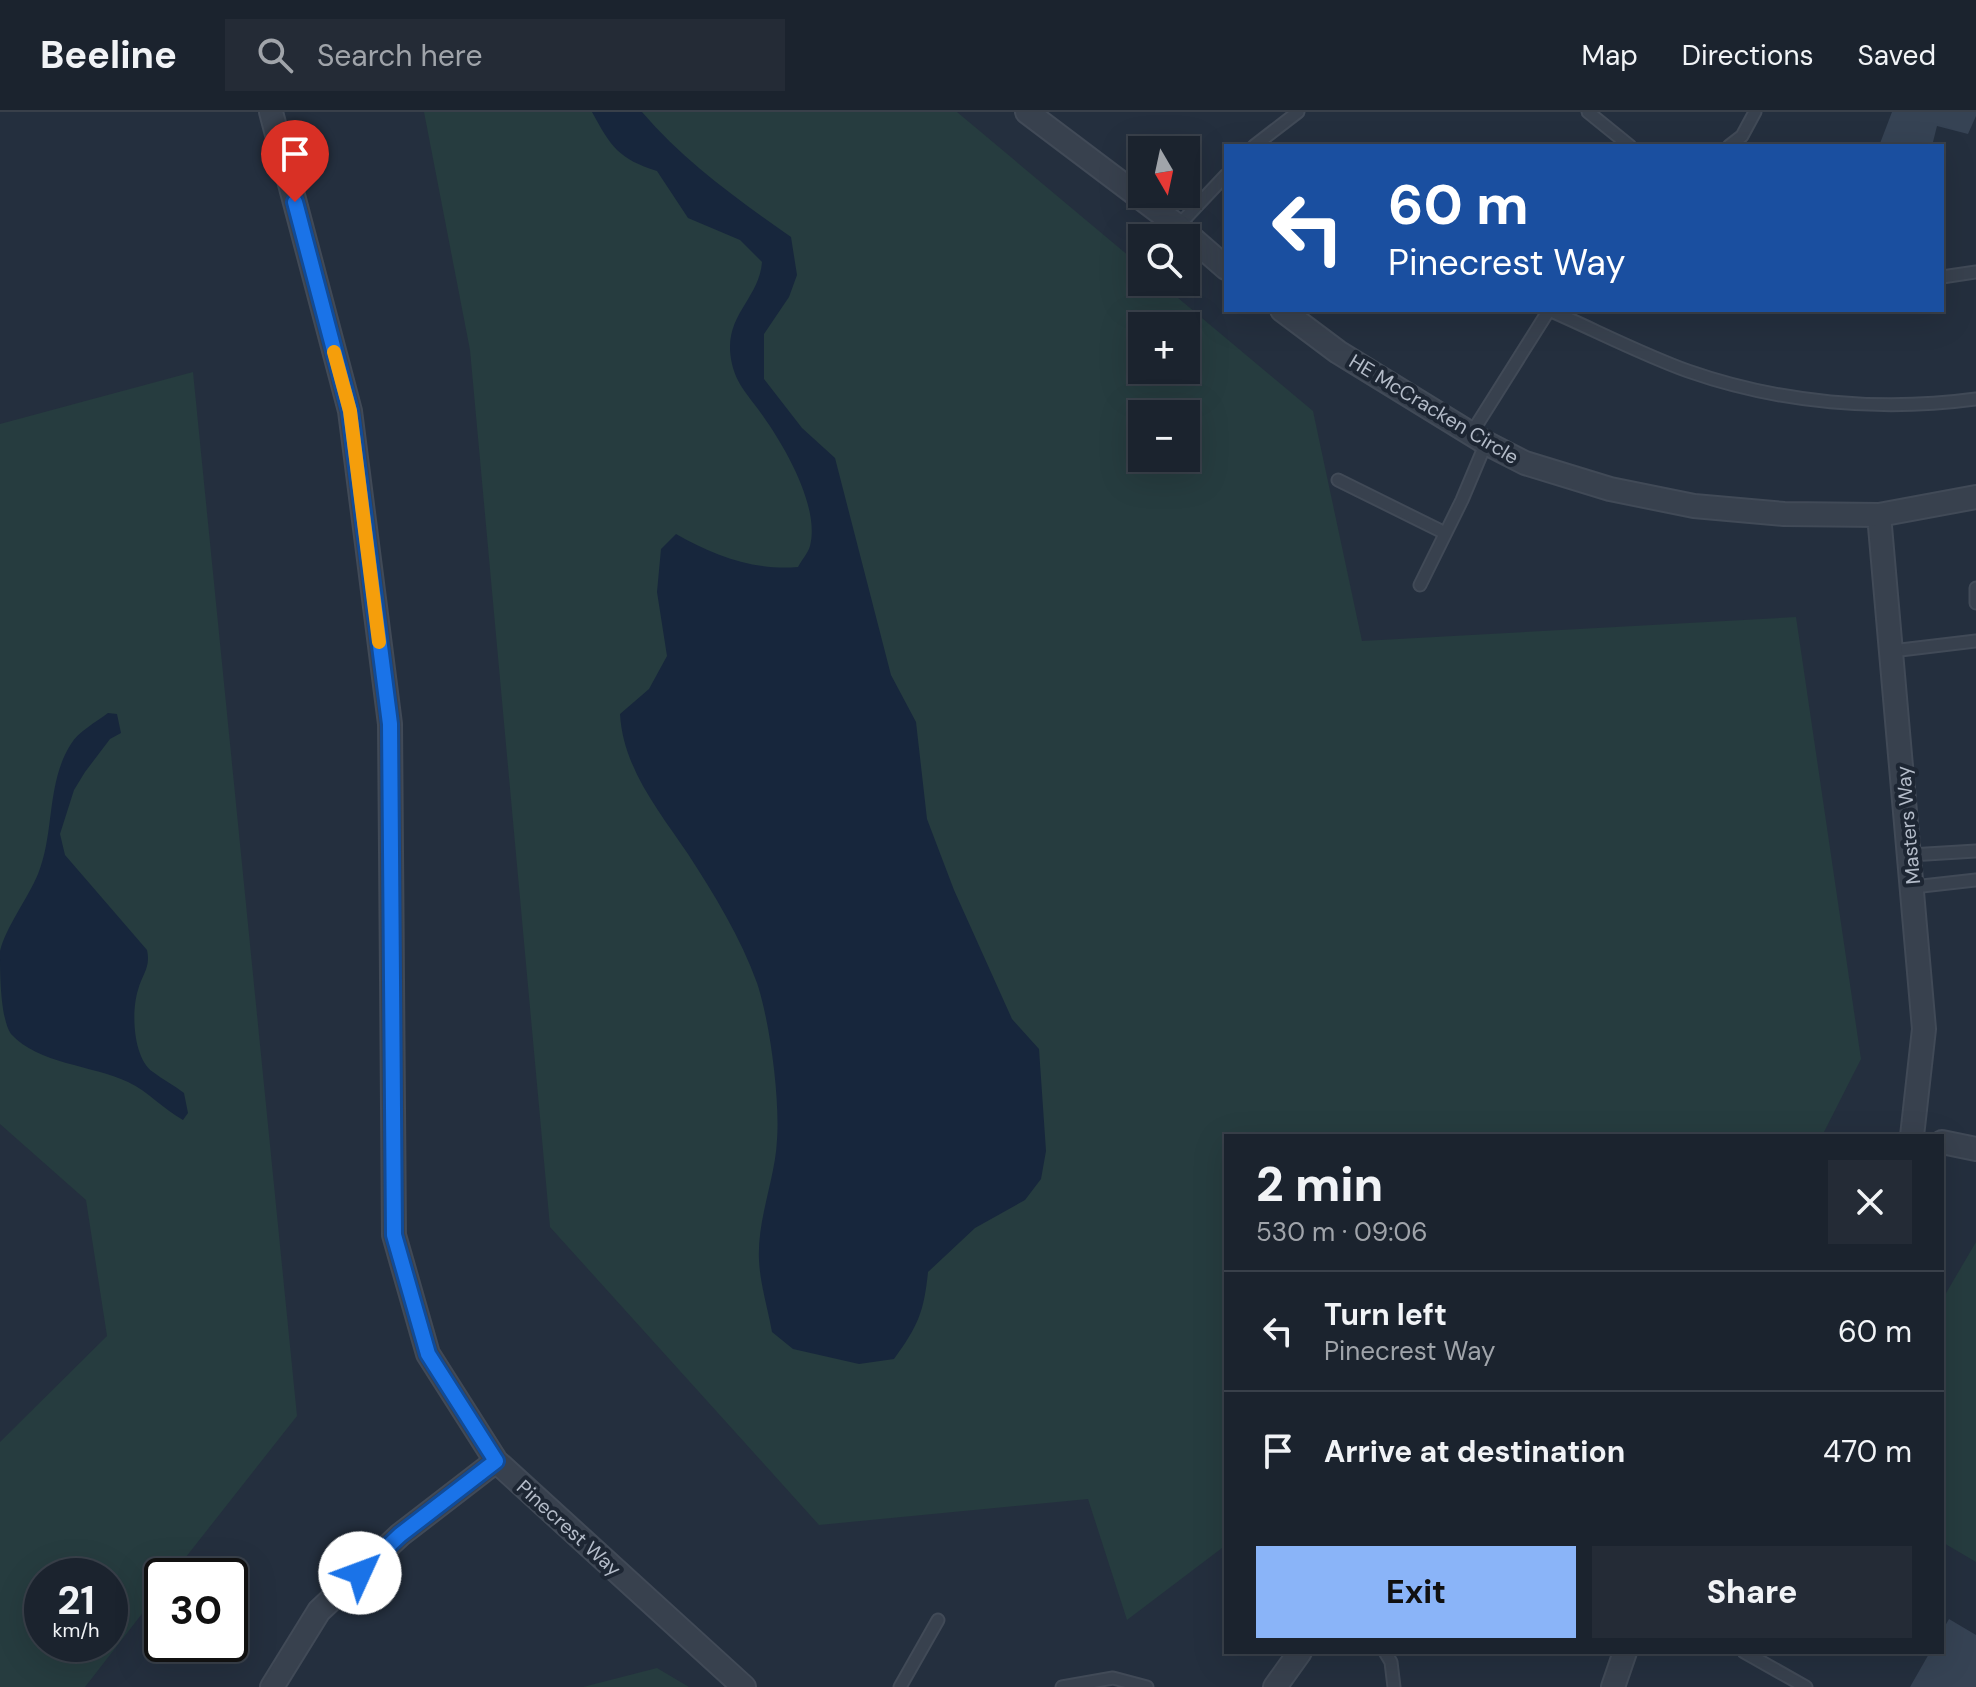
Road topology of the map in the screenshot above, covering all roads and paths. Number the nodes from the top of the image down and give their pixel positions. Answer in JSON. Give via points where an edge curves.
{"nodes":[{"id":1,"x":271,"y":112,"type":"edge"},
{"id":2,"x":1027,"y":112,"type":"edge"},
{"id":3,"x":1298,"y":112,"type":"edge"},
{"id":4,"x":1588,"y":112,"type":"edge"},
{"id":5,"x":1755,"y":112,"type":"edge"},
{"id":6,"x":1257,"y":144,"type":"edge"},
{"id":7,"x":1628,"y":144,"type":"edge"},
{"id":8,"x":1732,"y":144,"type":"edge"},
{"id":9,"x":1224,"y":177,"type":"edge"},
{"id":10,"x":1175,"y":224,"type":"edge"},
{"id":11,"x":1180,"y":224,"type":"edge"},
{"id":12,"x":1200,"y":245,"type":"edge"},
{"id":13,"x":1224,"y":266,"type":"edge"},
{"id":14,"x":1976,"y":272,"type":"edge"},
{"id":15,"x":1944,"y":277,"type":"edge"},
{"id":16,"x":1285,"y":312,"type":"edge"},
{"id":17,"x":1548,"y":312,"type":"edge"},
{"id":18,"x":1554,"y":312,"type":"edge"},
{"id":19,"x":1976,"y":399,"type":"edge"},
{"id":20,"x":1478,"y":439,"type":"junction"},
{"id":21,"x":1338,"y":480,"type":"dead end"},
{"id":22,"x":1976,"y":497,"type":"edge"},
{"id":23,"x":1879,"y":515,"type":"junction"},
{"id":24,"x":1445,"y":533,"type":"junction"},
{"id":25,"x":1420,"y":585,"type":"dead end"},
{"id":26,"x":1976,"y":588,"type":"edge"},
{"id":27,"x":1976,"y":603,"type":"edge"},
{"id":28,"x":1976,"y":641,"type":"edge"},
{"id":29,"x":1892,"y":651,"type":"junction"},
{"id":30,"x":1976,"y":851,"type":"edge"},
{"id":31,"x":1910,"y":855,"type":"junction"},
{"id":32,"x":1976,"y":880,"type":"edge"},
{"id":33,"x":1913,"y":887,"type":"junction"},
{"id":34,"x":1912,"y":1134,"type":"edge"},
{"id":35,"x":1944,"y":1142,"type":"edge"},
{"id":36,"x":1976,"y":1149,"type":"edge"},
{"id":37,"x":496,"y":1461,"type":"junction"},
{"id":38,"x":938,"y":1620,"type":"dead end"},
{"id":39,"x":1299,"y":1654,"type":"edge"},
{"id":40,"x":1386,"y":1654,"type":"edge"},
{"id":41,"x":1624,"y":1654,"type":"edge"},
{"id":42,"x":1748,"y":1654,"type":"edge"},
{"id":43,"x":272,"y":1687,"type":"edge"},
{"id":44,"x":744,"y":1687,"type":"edge"},
{"id":45,"x":900,"y":1687,"type":"edge"},
{"id":46,"x":1062,"y":1687,"type":"edge"},
{"id":47,"x":1147,"y":1687,"type":"edge"},
{"id":48,"x":1275,"y":1687,"type":"edge"},
{"id":49,"x":1394,"y":1687,"type":"edge"},
{"id":50,"x":1613,"y":1687,"type":"edge"},
{"id":51,"x":1806,"y":1687,"type":"edge"}],
"edges":[{"from":1,"to":37,"type":"street","name":"Pinecrest Way","via":[[350,411],[390,724],[394,1235],[428,1354]]},
{"from":2,"to":10,"type":"street"},
{"from":3,"to":6,"type":"lane"},
{"from":4,"to":7,"type":"lane"},
{"from":5,"to":8,"type":"lane"},
{"from":9,"to":11,"type":"lane"},
{"from":12,"to":13,"type":"street"},
{"from":14,"to":15,"type":"lane"},
{"from":16,"to":20,"type":"street","name":"HE McCracken Circle","via":[[1338,352]]},
{"from":17,"to":20,"type":"lane"},
{"from":18,"to":19,"type":"lane","via":[[1689,371],[1794,400],[1929,405]]},
{"from":20,"to":23,"type":"street","name":"HE McCracken Circle","via":[[1525,463],[1610,489],[1694,506]]},
{"from":20,"to":24,"type":"lane"},
{"from":21,"to":24,"type":"lane"},
{"from":22,"to":23,"type":"street","name":"HE McCracken Circle"},
{"from":23,"to":29,"type":"street","name":"Masters Way"},
{"from":24,"to":25,"type":"lane"},
{"from":26,"to":27,"type":"lane"},
{"from":28,"to":29,"type":"lane"},
{"from":29,"to":31,"type":"street","name":"Masters Way"},
{"from":30,"to":31,"type":"lane"},
{"from":31,"to":33,"type":"street","name":"Masters Way"},
{"from":32,"to":33,"type":"lane"},
{"from":33,"to":34,"type":"street","name":"Masters Way","via":[[1924,1029]]},
{"from":35,"to":36,"type":"street"},
{"from":37,"to":43,"type":"street","via":[[400,1535],[319,1611]]},
{"from":37,"to":44,"type":"street","name":"Pinecrest Way"},
{"from":38,"to":45,"type":"lane"},
{"from":39,"to":48,"type":"street"},
{"from":40,"to":49,"type":"lane"},
{"from":41,"to":50,"type":"street"},
{"from":42,"to":51,"type":"lane"},
{"from":46,"to":47,"type":"lane","via":[[1113,1678]]}]}
